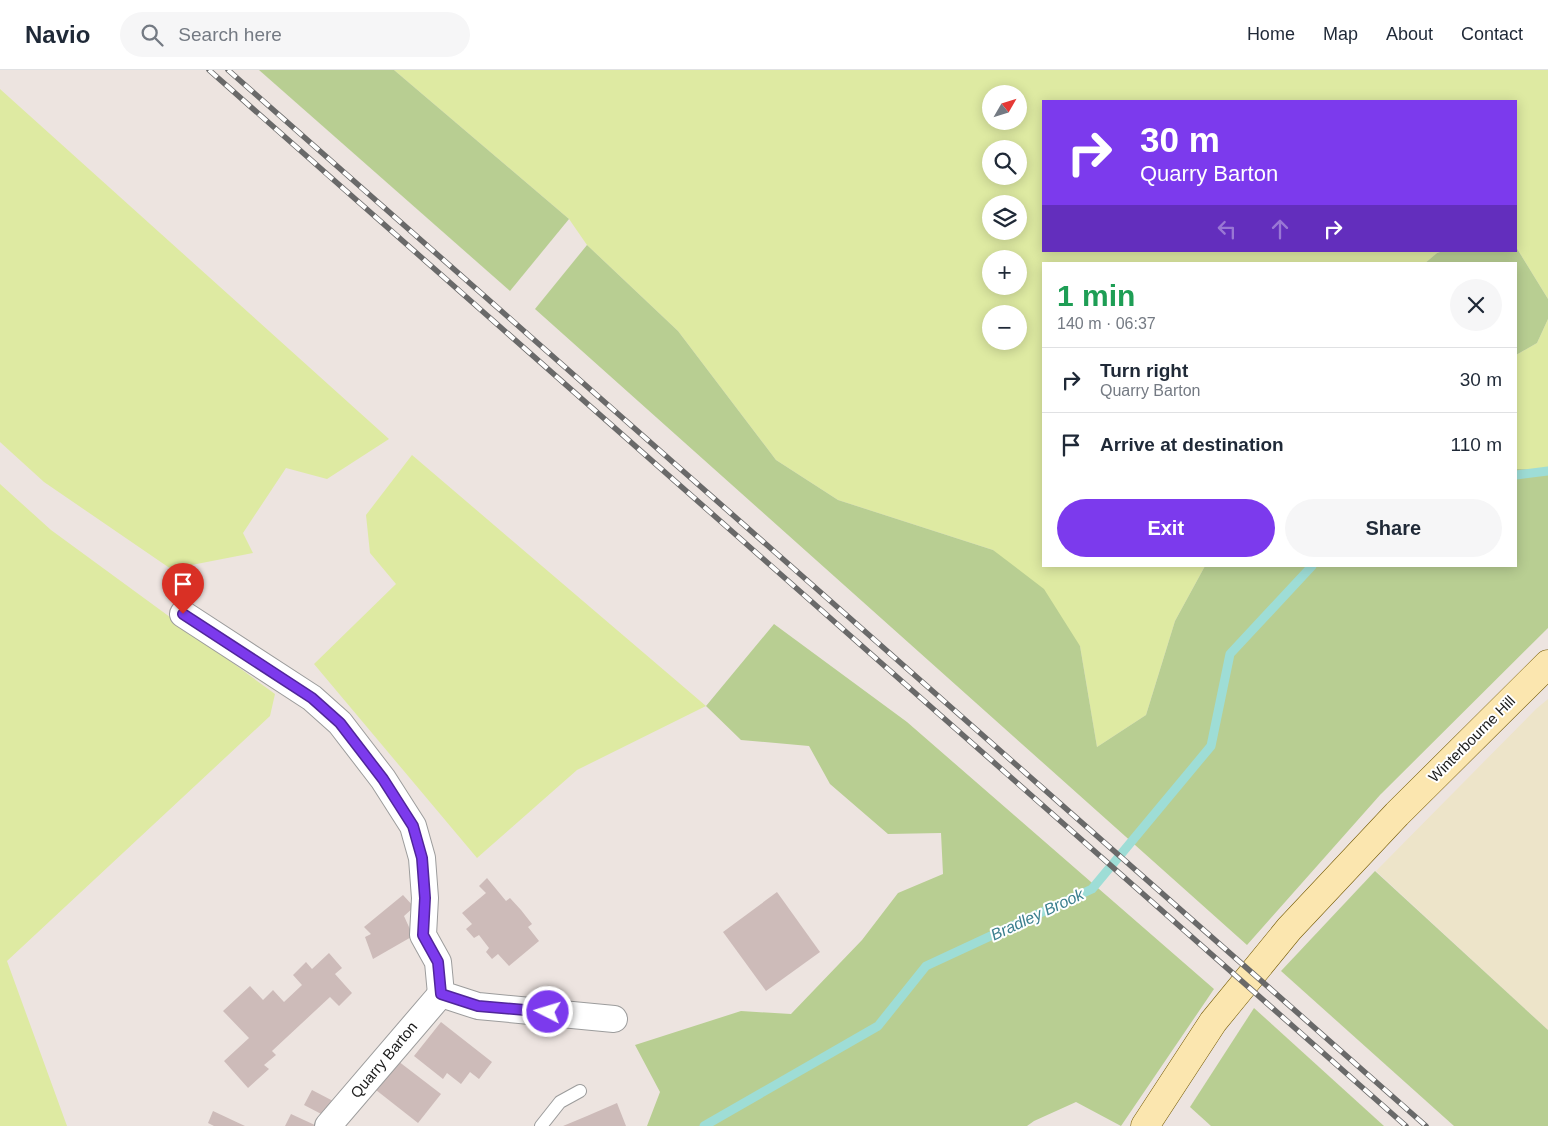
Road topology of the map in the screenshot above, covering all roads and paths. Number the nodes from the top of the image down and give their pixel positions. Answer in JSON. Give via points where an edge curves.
{"nodes":[{"id":1,"x":183,"y":614,"type":"dead end"},
{"id":2,"x":1548,"y":664,"type":"edge"},
{"id":3,"x":441,"y":994,"type":"junction"},
{"id":4,"x":614,"y":1019,"type":"dead end"},
{"id":5,"x":580,"y":1091,"type":"dead end"},
{"id":6,"x":328,"y":1126,"type":"edge"},
{"id":7,"x":541,"y":1126,"type":"edge"},
{"id":8,"x":1146,"y":1126,"type":"edge"}],
"edges":[{"from":1,"to":3,"type":"street","via":[[312,698],[340,723],[383,779],[413,826],[422,858],[423,935],[438,962]]},
{"from":2,"to":8,"type":"main road","name":"Winterbourne Hill","via":[[1397,814],[1289,929],[1212,1022]]},
{"from":3,"to":4,"type":"street","via":[[478,1006]]},
{"from":3,"to":6,"type":"street","name":"Quarry Barton"},
{"from":5,"to":7,"type":"lane","via":[[560,1102]]}]}
